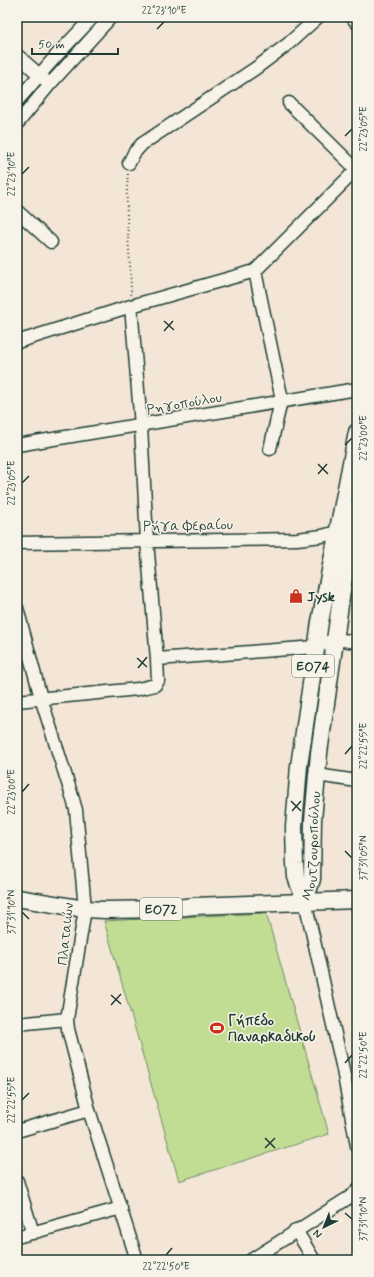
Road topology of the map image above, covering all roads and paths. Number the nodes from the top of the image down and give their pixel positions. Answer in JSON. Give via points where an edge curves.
{"nodes":[{"id":1,"x":93,"y":17,"type":"edge"},
{"id":2,"x":111,"y":17,"type":"edge"},
{"id":3,"x":318,"y":17,"type":"edge"},
{"id":4,"x":352,"y":17,"type":"edge"},
{"id":5,"x":357,"y":23,"type":"edge"},
{"id":6,"x":17,"y":55,"type":"edge"},
{"id":7,"x":39,"y":75,"type":"junction"},
{"id":8,"x":50,"y":84,"type":"junction"},
{"id":9,"x":17,"y":101,"type":"edge"},
{"id":10,"x":289,"y":103,"type":"dead end"},
{"id":11,"x":17,"y":124,"type":"edge"},
{"id":12,"x":129,"y":163,"type":"joint"},
{"id":13,"x":357,"y":169,"type":"edge"},
{"id":14,"x":17,"y":211,"type":"edge"},
{"id":15,"x":51,"y":242,"type":"dead end"},
{"id":16,"x":255,"y":271,"type":"junction"},
{"id":17,"x":131,"y":306,"type":"junction"},
{"id":18,"x":17,"y":342,"type":"edge"},
{"id":19,"x":357,"y":390,"type":"edge"},
{"id":20,"x":281,"y":402,"type":"junction"},
{"id":21,"x":141,"y":426,"type":"junction"},
{"id":22,"x":357,"y":432,"type":"edge"},
{"id":23,"x":17,"y":445,"type":"edge"},
{"id":24,"x":270,"y":449,"type":"dead end"},
{"id":25,"x":357,"y":508,"type":"edge"},
{"id":26,"x":355,"y":526,"type":"edge"},
{"id":27,"x":337,"y":532,"type":"junction"},
{"id":28,"x":146,"y":541,"type":"junction"},
{"id":29,"x":17,"y":544,"type":"edge"},
{"id":30,"x":17,"y":608,"type":"edge"},
{"id":31,"x":335,"y":639,"type":"junction"},
{"id":32,"x":357,"y":642,"type":"edge"},
{"id":33,"x":316,"y":647,"type":"junction"},
{"id":34,"x":157,"y":659,"type":"junction"},
{"id":35,"x":41,"y":698,"type":"junction"},
{"id":36,"x":17,"y":701,"type":"edge"},
{"id":37,"x":317,"y":775,"type":"junction"},
{"id":38,"x":357,"y":781,"type":"edge"},
{"id":39,"x":17,"y":898,"type":"edge"},
{"id":40,"x":357,"y":900,"type":"edge"},
{"id":41,"x":305,"y":901,"type":"junction"},
{"id":42,"x":85,"y":909,"type":"junction"},
{"id":43,"x":68,"y":1018,"type":"junction"},
{"id":44,"x":17,"y":1024,"type":"edge"},
{"id":45,"x":90,"y":1110,"type":"junction"},
{"id":46,"x":17,"y":1131,"type":"edge"},
{"id":47,"x":357,"y":1146,"type":"edge"},
{"id":48,"x":17,"y":1181,"type":"edge"},
{"id":49,"x":357,"y":1190,"type":"edge"},
{"id":50,"x":121,"y":1208,"type":"junction"},
{"id":51,"x":296,"y":1230,"type":"junction"},
{"id":52,"x":33,"y":1233,"type":"junction"},
{"id":53,"x":17,"y":1237,"type":"edge"},
{"id":54,"x":137,"y":1260,"type":"edge"},
{"id":55,"x":251,"y":1260,"type":"edge"},
{"id":56,"x":314,"y":1260,"type":"edge"}],
"edges":[{"from":1,"to":7,"type":"street"},
{"from":2,"to":8,"type":"street"},
{"from":3,"to":12,"type":"street","via":[[256,68],[142,144],[134,152]]},
{"from":4,"to":5,"type":"street"},
{"from":6,"to":7,"type":"street"},
{"from":7,"to":8,"type":"street"},
{"from":7,"to":9,"type":"street"},
{"from":8,"to":11,"type":"street"},
{"from":10,"to":13,"type":"street"},
{"from":12,"to":17,"type":"path","via":[[126,211]]},
{"from":13,"to":16,"type":"street"},
{"from":14,"to":15,"type":"street"},
{"from":16,"to":17,"type":"street"},
{"from":16,"to":20,"type":"street"},
{"from":17,"to":18,"type":"street"},
{"from":17,"to":21,"type":"street"},
{"from":19,"to":20,"type":"street","name":"Ρηγοπούλου"},
{"from":20,"to":21,"type":"street","name":"Ρηγοπούλου"},
{"from":20,"to":24,"type":"street"},
{"from":21,"to":23,"type":"street","name":"Ρηγοπούλου"},
{"from":21,"to":28,"type":"street"},
{"from":22,"to":27,"type":"main road","name":"Μουτζουροπούλου","number":"ΕΟ74"},
{"from":25,"to":26,"type":"main road","name":"Μουτζουροπούλου","number":"ΕΟ74"},
{"from":26,"to":27,"type":"street","name":"Ρήγα Φεραίου"},
{"from":26,"to":31,"type":"main road","name":"Μουτζουροπούλου","number":"ΕΟ74"},
{"from":27,"to":28,"type":"street","name":"Ρήγα Φεραίου","via":[[290,539]]},
{"from":27,"to":33,"type":"main road","name":"Μουτζουροπούλου","number":"ΕΟ74"},
{"from":28,"to":29,"type":"street","name":"Ρήγα Φεραίου"},
{"from":28,"to":34,"type":"street"},
{"from":30,"to":35,"type":"street","name":"Πλαταιών"},
{"from":31,"to":32,"type":"street"},
{"from":31,"to":33,"type":"street"},
{"from":31,"to":37,"type":"main road","name":"Μουτζουροπούλου","number":"ΕΟ74"},
{"from":33,"to":34,"type":"street"},
{"from":33,"to":41,"type":"main road","name":"Μουτζουροπούλου","number":"ΕΟ74","via":[[300,759],[294,827],[296,877]]},
{"from":34,"to":35,"type":"street","via":[[158,681],[155,685],[138,689]]},
{"from":35,"to":36,"type":"street"},
{"from":35,"to":42,"type":"street","name":"Πλαταιών","via":[[76,810]]},
{"from":37,"to":38,"type":"street"},
{"from":37,"to":41,"type":"main road","name":"Μουτζουροπούλου","number":"ΕΟ74","via":[[312,879]]},
{"from":39,"to":42,"type":"main road","number":"ΕΟ72"},
{"from":40,"to":41,"type":"main road"},
{"from":41,"to":42,"type":"main road","number":"ΕΟ72","via":[[167,909]]},
{"from":41,"to":47,"type":"street","via":[[342,1065]]},
{"from":42,"to":43,"type":"street","name":"Πλαταιών"},
{"from":43,"to":44,"type":"street"},
{"from":43,"to":45,"type":"street","name":"Πλαταιών","via":[[70,1042]]},
{"from":45,"to":46,"type":"street"},
{"from":45,"to":50,"type":"street","name":"Πλαταιών"},
{"from":48,"to":52,"type":"street"},
{"from":49,"to":51,"type":"street"},
{"from":50,"to":52,"type":"street"},
{"from":50,"to":54,"type":"street","name":"Πλαταιών"},
{"from":51,"to":55,"type":"street"},
{"from":51,"to":56,"type":"street"},
{"from":52,"to":53,"type":"street"}]}
